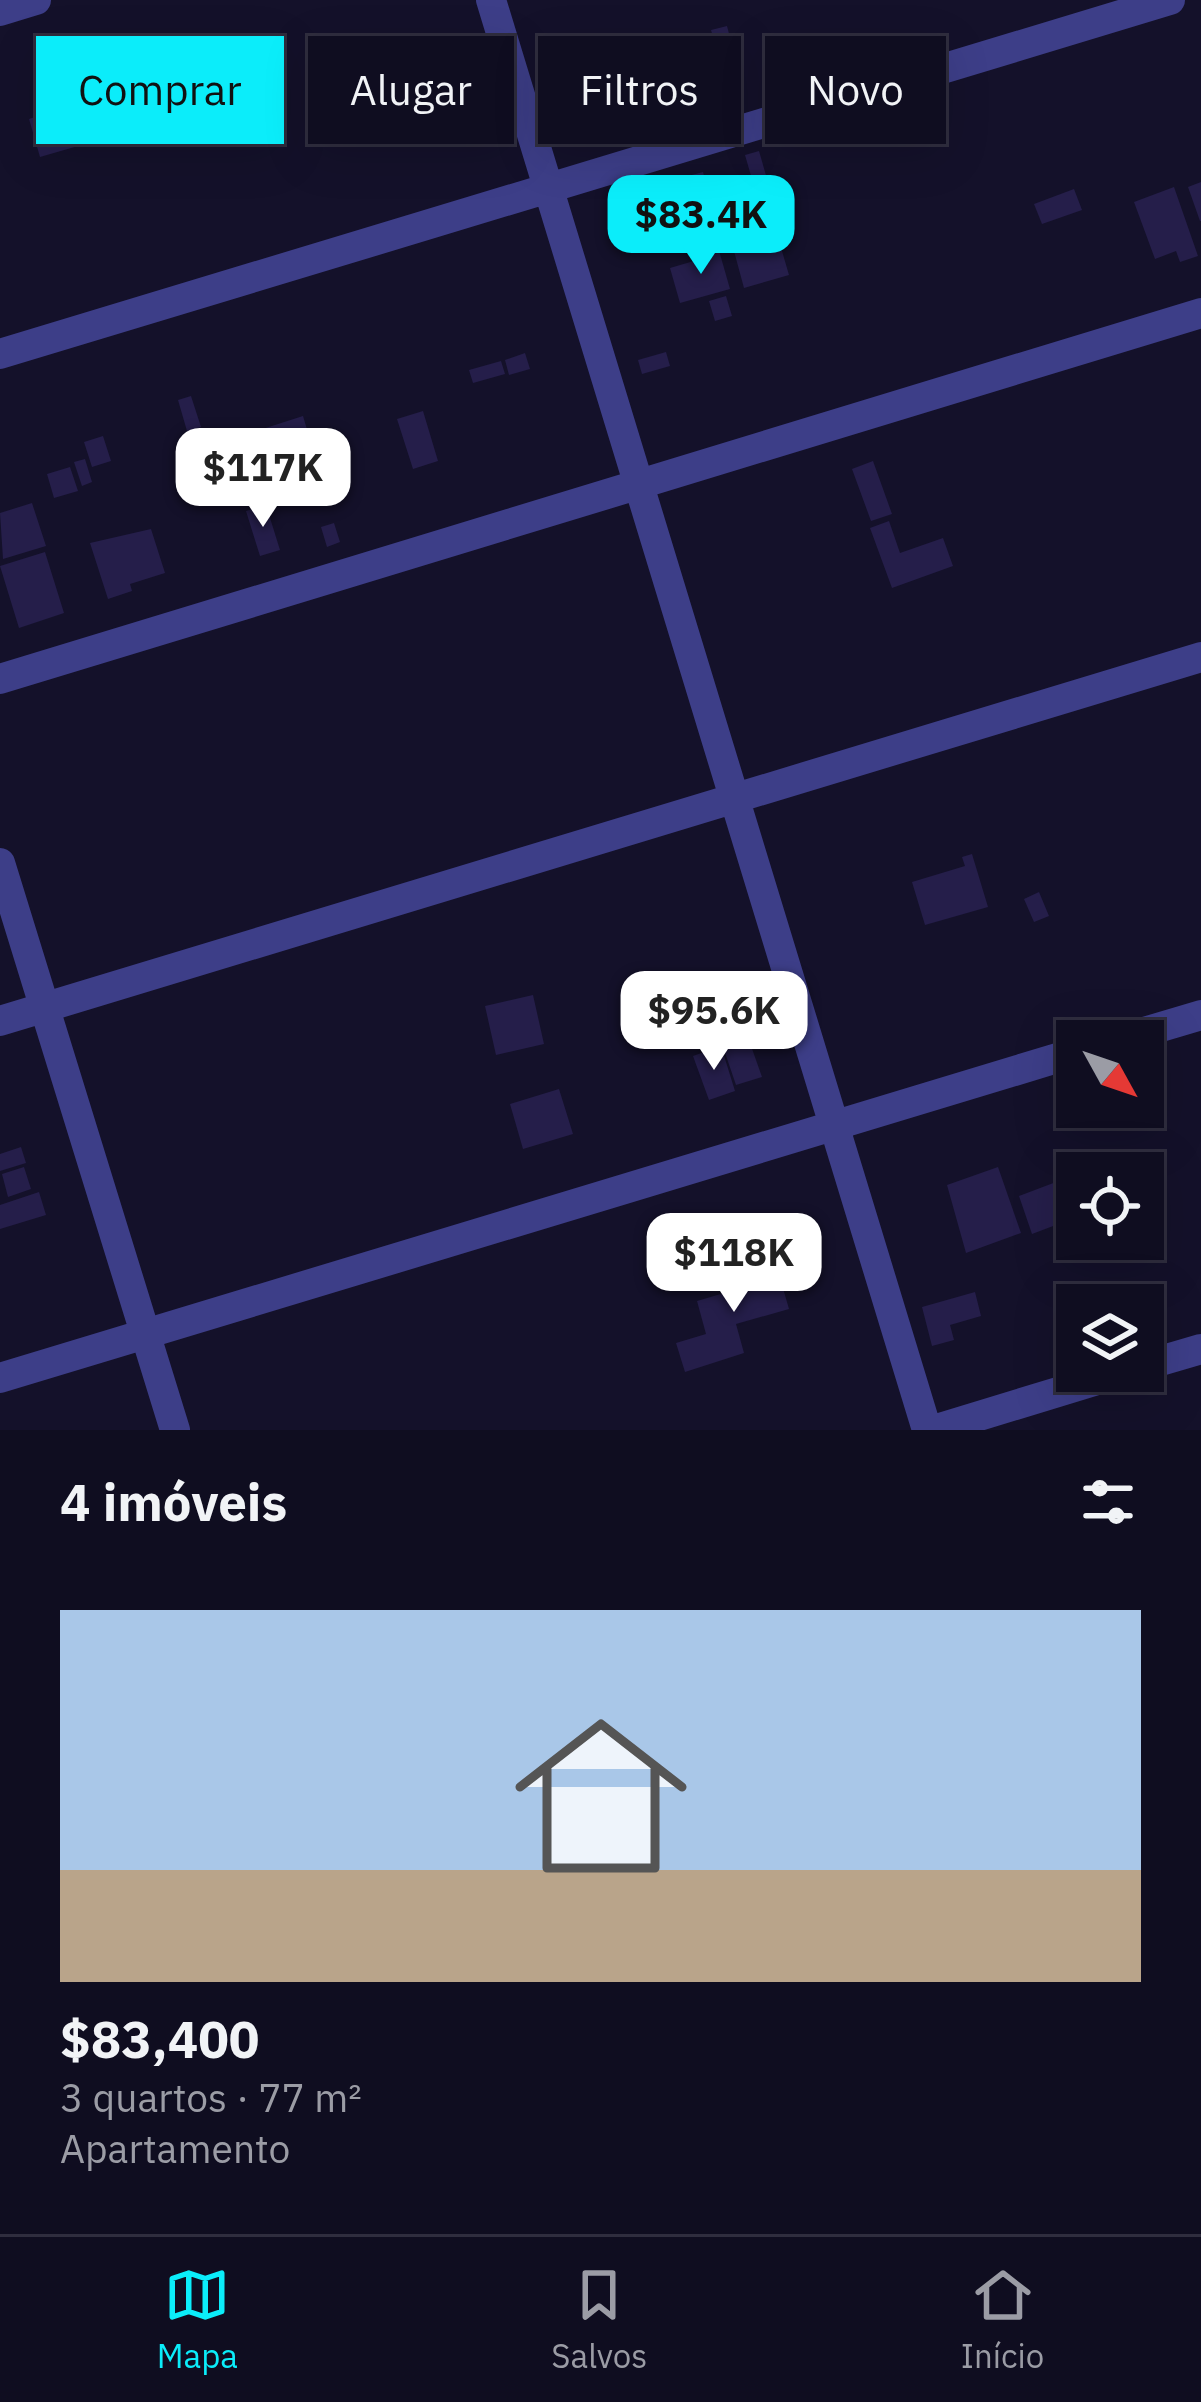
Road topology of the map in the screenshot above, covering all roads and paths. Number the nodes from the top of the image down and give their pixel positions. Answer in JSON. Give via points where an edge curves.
{"nodes":[{"id":1,"x":36,"y":0,"type":"edge"},
{"id":2,"x":491,"y":0,"type":"edge"},
{"id":3,"x":1170,"y":0,"type":"edge"},
{"id":4,"x":0,"y":11,"type":"edge"},
{"id":5,"x":548,"y":188,"type":"junction"},
{"id":6,"x":1201,"y":313,"type":"edge"},
{"id":7,"x":0,"y":354,"type":"edge"},
{"id":8,"x":638,"y":484,"type":"junction"},
{"id":9,"x":1201,"y":657,"type":"edge"},
{"id":10,"x":0,"y":679,"type":"edge"},
{"id":11,"x":734,"y":798,"type":"junction"},
{"id":12,"x":0,"y":863,"type":"edge"},
{"id":13,"x":44,"y":1008,"type":"junction"},
{"id":14,"x":1201,"y":1015,"type":"edge"},
{"id":15,"x":0,"y":1021,"type":"edge"},
{"id":16,"x":1164,"y":1026,"type":"edge"},
{"id":17,"x":1056,"y":1058,"type":"edge"},
{"id":18,"x":834,"y":1126,"type":"junction"},
{"id":19,"x":145,"y":1334,"type":"junction"},
{"id":20,"x":1201,"y":1348,"type":"edge"},
{"id":21,"x":1164,"y":1359,"type":"edge"},
{"id":22,"x":0,"y":1378,"type":"edge"},
{"id":23,"x":1057,"y":1392,"type":"edge"},
{"id":24,"x":175,"y":1430,"type":"edge"},
{"id":25,"x":930,"y":1430,"type":"edge"}],
"edges":[{"from":1,"to":4,"type":"street"},
{"from":2,"to":5,"type":"street"},
{"from":3,"to":5,"type":"street"},
{"from":5,"to":7,"type":"street"},
{"from":5,"to":8,"type":"street"},
{"from":6,"to":8,"type":"street"},
{"from":8,"to":10,"type":"street"},
{"from":8,"to":11,"type":"street"},
{"from":9,"to":11,"type":"street"},
{"from":11,"to":13,"type":"street"},
{"from":11,"to":18,"type":"street"},
{"from":12,"to":13,"type":"street"},
{"from":13,"to":15,"type":"street"},
{"from":13,"to":19,"type":"street"},
{"from":14,"to":16,"type":"street"},
{"from":17,"to":18,"type":"street"},
{"from":18,"to":19,"type":"street"},
{"from":18,"to":25,"type":"street"},
{"from":19,"to":22,"type":"street"},
{"from":19,"to":24,"type":"street"},
{"from":20,"to":21,"type":"street"},
{"from":23,"to":25,"type":"street"}]}
